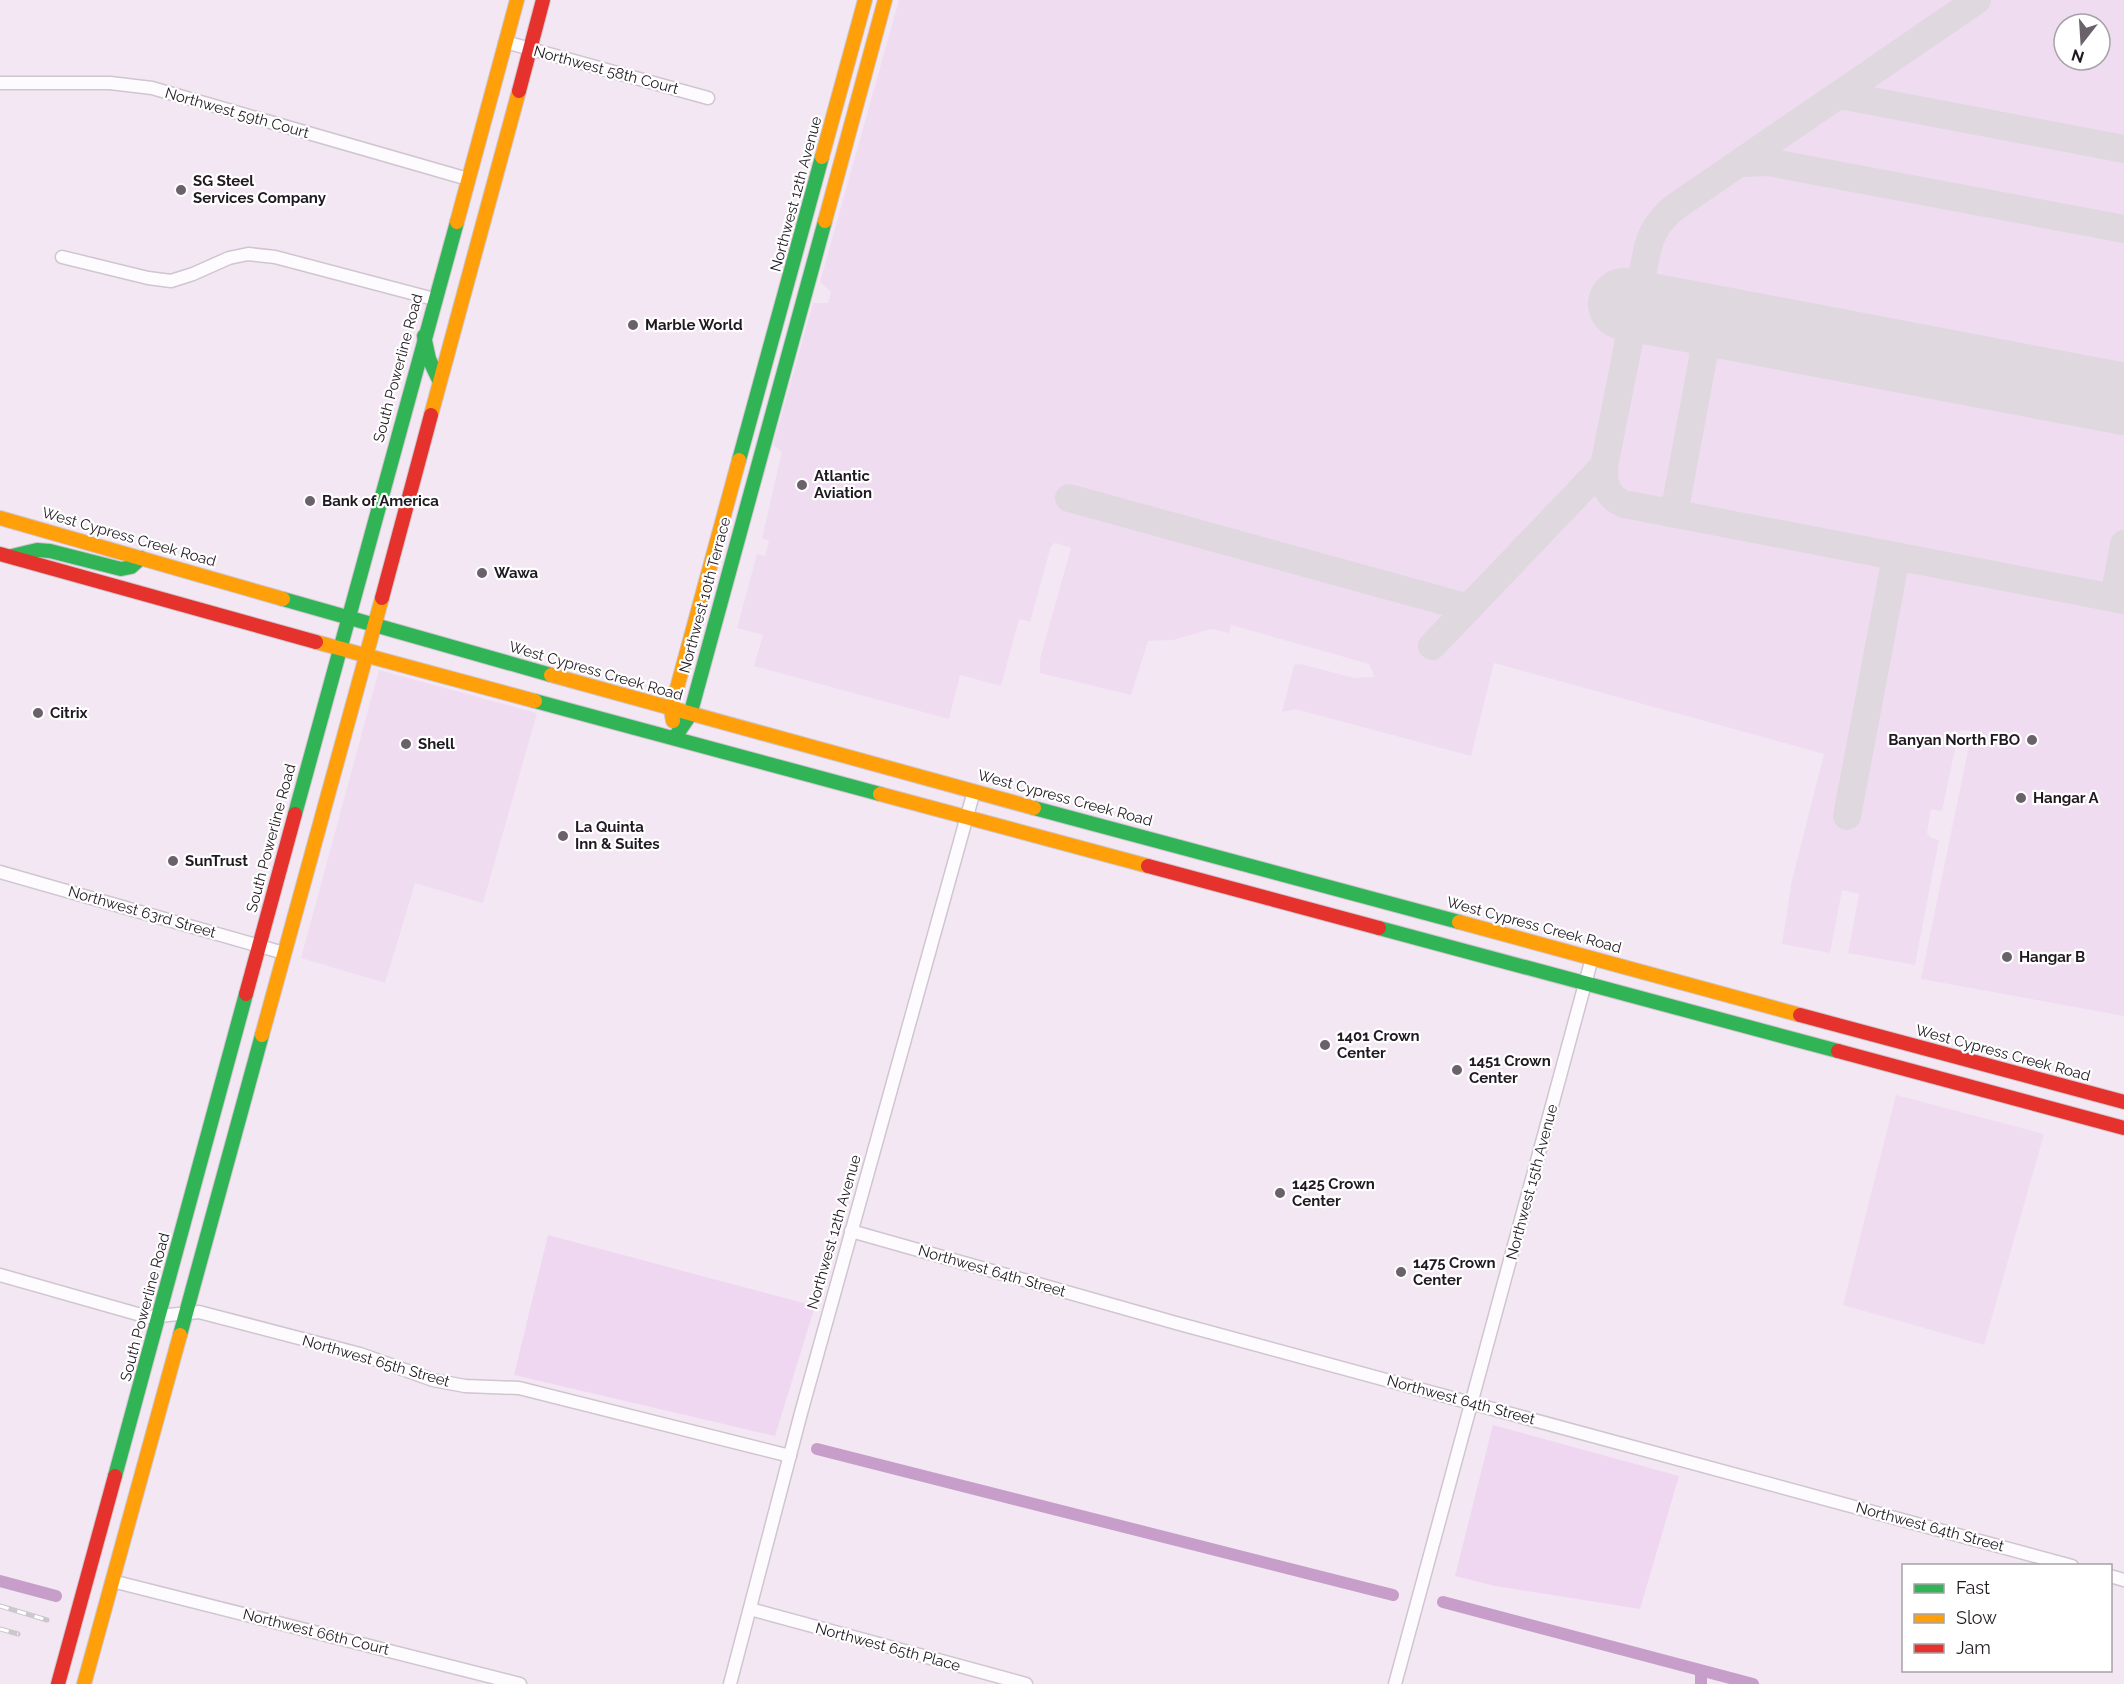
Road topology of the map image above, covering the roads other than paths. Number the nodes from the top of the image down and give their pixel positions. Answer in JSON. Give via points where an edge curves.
{"nodes":[{"id":1,"x":517,"y":0,"type":"edge"},
{"id":2,"x":543,"y":0,"type":"edge"},
{"id":3,"x":866,"y":0,"type":"edge"},
{"id":4,"x":885,"y":0,"type":"edge"},
{"id":5,"x":505,"y":42,"type":"junction"},
{"id":6,"x":530,"y":49,"type":"junction"},
{"id":7,"x":851,"y":51,"type":"junction"},
{"id":8,"x":868,"y":56,"type":"junction"},
{"id":9,"x":0,"y":83,"type":"edge"},
{"id":10,"x":708,"y":98,"type":"dead end"},
{"id":11,"x":498,"y":162,"type":"junction"},
{"id":12,"x":468,"y":180,"type":"junction"},
{"id":13,"x":485,"y":213,"type":"junction"},
{"id":14,"x":62,"y":257,"type":"dead end"},
{"id":15,"x":434,"y":299,"type":"junction"},
{"id":16,"x":423,"y":336,"type":"junction"},
{"id":17,"x":440,"y":380,"type":"junction"},
{"id":18,"x":759,"y":396,"type":"joint"},
{"id":19,"x":743,"y":453,"type":"junction"},
{"id":20,"x":760,"y":457,"type":"junction"},
{"id":21,"x":0,"y":518,"type":"edge"},
{"id":22,"x":5,"y":556,"type":"edge"},
{"id":23,"x":141,"y":558,"type":"junction"},
{"id":24,"x":347,"y":617,"type":"junction"},
{"id":25,"x":374,"y":626,"type":"junction"},
{"id":26,"x":338,"y":647,"type":"junction"},
{"id":27,"x":367,"y":654,"type":"junction"},
{"id":28,"x":671,"y":710,"type":"junction"},
{"id":29,"x":690,"y":715,"type":"junction"},
{"id":30,"x":675,"y":737,"type":"junction"},
{"id":31,"x":974,"y":791,"type":"junction"},
{"id":32,"x":968,"y":816,"type":"junction"},
{"id":33,"x":0,"y":872,"type":"edge"},
{"id":34,"x":1402,"y":907,"type":"junction"},
{"id":35,"x":1359,"y":921,"type":"junction"},
{"id":36,"x":260,"y":946,"type":"junction"},
{"id":37,"x":284,"y":953,"type":"junction"},
{"id":38,"x":1592,"y":958,"type":"junction"},
{"id":39,"x":1586,"y":981,"type":"junction"},
{"id":40,"x":2124,"y":1102,"type":"edge"},
{"id":41,"x":2124,"y":1128,"type":"edge"},
{"id":42,"x":851,"y":1231,"type":"junction"},
{"id":43,"x":0,"y":1275,"type":"edge"},
{"id":44,"x":185,"y":1313,"type":"junction"},
{"id":45,"x":159,"y":1316,"type":"junction"},
{"id":46,"x":1473,"y":1403,"type":"junction"},
{"id":47,"x":790,"y":1456,"type":"junction"},
{"id":48,"x":2065,"y":1564,"type":"edge"},
{"id":49,"x":112,"y":1581,"type":"junction"},
{"id":50,"x":750,"y":1609,"type":"junction"},
{"id":51,"x":58,"y":1684,"type":"edge"},
{"id":52,"x":84,"y":1684,"type":"edge"},
{"id":53,"x":520,"y":1684,"type":"edge"},
{"id":54,"x":730,"y":1684,"type":"edge"},
{"id":55,"x":1026,"y":1684,"type":"edge"},
{"id":56,"x":1395,"y":1684,"type":"edge"}],
"edges":[{"from":1,"to":5,"type":"main road","name":"South Powerline Road"},
{"from":2,"to":6,"type":"main road"},
{"from":3,"to":7,"type":"main road","name":"Northwest 12th Avenue"},
{"from":4,"to":8,"type":"main road"},
{"from":5,"to":6,"type":"street","name":"Northwest 58th Court"},
{"from":5,"to":12,"type":"main road","name":"South Powerline Road"},
{"from":6,"to":10,"type":"street","name":"Northwest 58th Court"},
{"from":6,"to":11,"type":"main road"},
{"from":7,"to":8,"type":"main road"},
{"from":7,"to":18,"type":"main road","name":"Northwest 12th Avenue"},
{"from":8,"to":20,"type":"main road","name":"Northwest 10th Terrace"},
{"from":9,"to":12,"type":"street","name":"Northwest 59th Court","via":[[110,82],[152,88]]},
{"from":11,"to":12,"type":"main road","via":[[480,177]]},
{"from":11,"to":13,"type":"main road"},
{"from":12,"to":13,"type":"main road"},
{"from":12,"to":15,"type":"main road","name":"South Powerline Road"},
{"from":13,"to":17,"type":"main road"},
{"from":14,"to":15,"type":"street","via":[[171,281],[229,258],[266,256]]},
{"from":15,"to":16,"type":"main road","name":"South Powerline Road"},
{"from":16,"to":17,"type":"main road"},
{"from":16,"to":24,"type":"main road","name":"South Powerline Road"},
{"from":17,"to":25,"type":"main road"},
{"from":18,"to":19,"type":"main road","name":"Northwest 10th Terrace"},
{"from":19,"to":20,"type":"main road"},
{"from":19,"to":28,"type":"main road","name":"Northwest 10th Terrace"},
{"from":20,"to":29,"type":"main road","name":"Northwest 10th Terrace"},
{"from":21,"to":23,"type":"main road","name":"West Cypress Creek Road"},
{"from":22,"to":23,"type":"main road","via":[[43,550],[121,569],[131,567]]},
{"from":22,"to":26,"type":"main road"},
{"from":23,"to":24,"type":"main road","name":"West Cypress Creek Road"},
{"from":24,"to":25,"type":"main road","name":"West Cypress Creek Road"},
{"from":24,"to":26,"type":"main road","name":"South Powerline Road"},
{"from":25,"to":27,"type":"main road"},
{"from":25,"to":28,"type":"main road","name":"West Cypress Creek Road"},
{"from":26,"to":27,"type":"main road"},
{"from":26,"to":36,"type":"main road","name":"South Powerline Road"},
{"from":27,"to":30,"type":"main road"},
{"from":27,"to":37,"type":"main road"},
{"from":28,"to":29,"type":"main road","name":"West Cypress Creek Road"},
{"from":28,"to":30,"type":"main road","name":"Northwest 10th Terrace"},
{"from":29,"to":30,"type":"main road","name":"Northwest 10th Terrace"},
{"from":29,"to":31,"type":"main road","name":"West Cypress Creek Road"},
{"from":30,"to":32,"type":"main road"},
{"from":31,"to":32,"type":"street","name":"Northwest 12th Avenue"},
{"from":31,"to":34,"type":"main road","name":"West Cypress Creek Road"},
{"from":32,"to":35,"type":"main road"},
{"from":32,"to":42,"type":"street","name":"Northwest 12th Avenue"},
{"from":33,"to":36,"type":"street","name":"Northwest 63rd Street"},
{"from":34,"to":35,"type":"main road","via":[[1384,919]]},
{"from":34,"to":38,"type":"main road","name":"West Cypress Creek Road"},
{"from":35,"to":39,"type":"main road"},
{"from":36,"to":37,"type":"street","name":"Northwest 63rd Street"},
{"from":36,"to":45,"type":"main road","name":"South Powerline Road"},
{"from":37,"to":44,"type":"main road"},
{"from":38,"to":39,"type":"street","name":"Northwest 15th Avenue"},
{"from":38,"to":40,"type":"main road","name":"West Cypress Creek Road"},
{"from":39,"to":41,"type":"main road"},
{"from":39,"to":46,"type":"street","name":"Northwest 15th Avenue"},
{"from":42,"to":46,"type":"street","name":"Northwest 64th Street"},
{"from":42,"to":47,"type":"street","name":"Northwest 12th Avenue"},
{"from":43,"to":45,"type":"street","name":"Northwest 65th Street","via":[[148,1317]]},
{"from":44,"to":45,"type":"street","name":"Northwest 65th Street"},
{"from":44,"to":47,"type":"street","name":"Northwest 65th Street","via":[[199,1312],[360,1354],[433,1380],[465,1386],[519,1388]]},
{"from":44,"to":49,"type":"main road"},
{"from":45,"to":51,"type":"main road","name":"South Powerline Road"},
{"from":46,"to":48,"type":"street","name":"Northwest 64th Street"},
{"from":46,"to":56,"type":"street","name":"Northwest 15th Avenue"},
{"from":47,"to":50,"type":"street","name":"Northwest 12th Avenue"},
{"from":49,"to":52,"type":"main road"},
{"from":49,"to":53,"type":"street","name":"Northwest 66th Court"},
{"from":50,"to":54,"type":"street","name":"Northwest 12th Avenue"},
{"from":50,"to":55,"type":"street","name":"Northwest 65th Place"}]}
